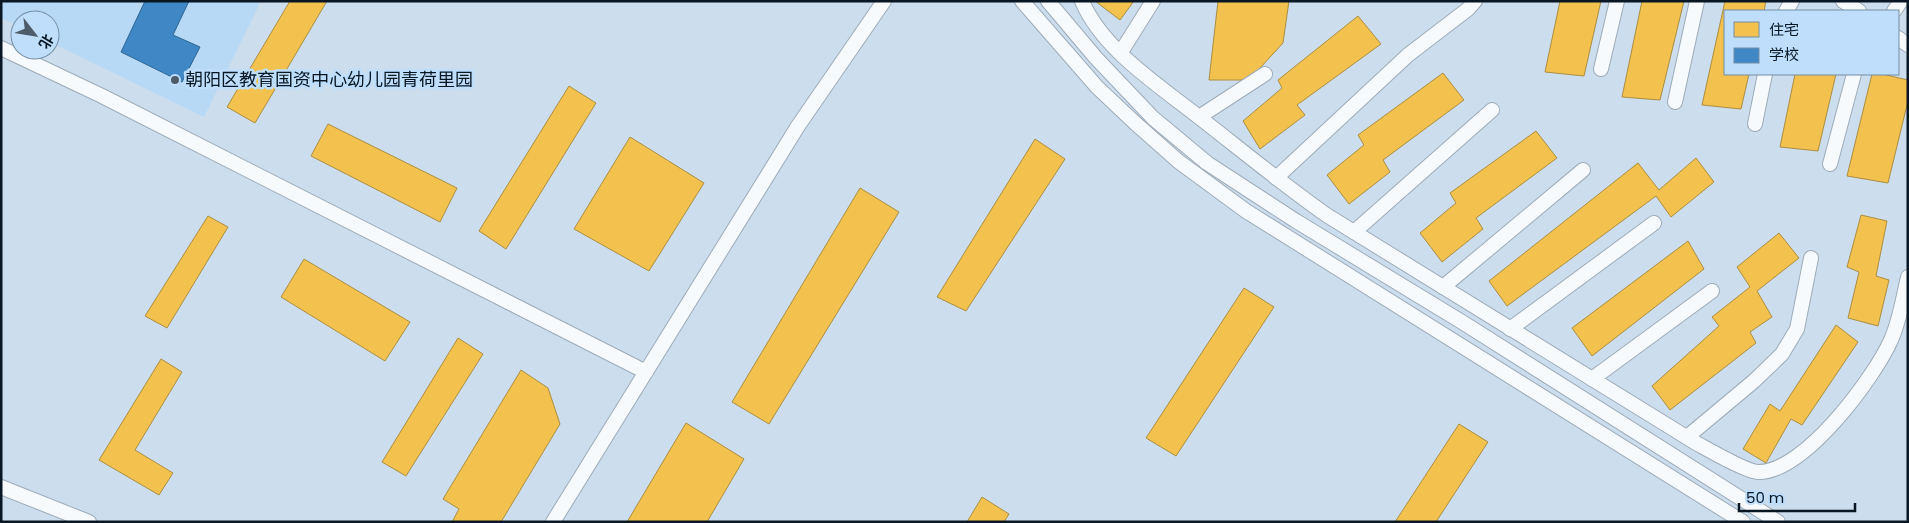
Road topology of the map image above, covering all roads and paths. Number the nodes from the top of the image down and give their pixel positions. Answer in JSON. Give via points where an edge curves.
{"nodes":[{"id":1,"x":884,"y":1,"type":"edge"},
{"id":2,"x":1022,"y":1,"type":"edge"},
{"id":3,"x":1048,"y":1,"type":"edge"},
{"id":4,"x":1082,"y":1,"type":"edge"},
{"id":5,"x":1153,"y":1,"type":"edge"},
{"id":6,"x":1475,"y":1,"type":"edge"},
{"id":7,"x":1617,"y":1,"type":"edge"},
{"id":8,"x":1697,"y":1,"type":"edge"},
{"id":9,"x":1843,"y":1,"type":"edge"},
{"id":10,"x":1857,"y":10,"type":"edge"},
{"id":11,"x":1,"y":48,"type":"edge"},
{"id":12,"x":1121,"y":52,"type":"junction"},
{"id":13,"x":1601,"y":69,"type":"dead end"},
{"id":14,"x":1265,"y":74,"type":"dead end"},
{"id":15,"x":1764,"y":75,"type":"edge"},
{"id":16,"x":1854,"y":75,"type":"edge"},
{"id":17,"x":1675,"y":102,"type":"dead end"},
{"id":18,"x":1492,"y":110,"type":"dead end"},
{"id":19,"x":1199,"y":117,"type":"junction"},
{"id":20,"x":1756,"y":124,"type":"dead end"},
{"id":21,"x":1830,"y":164,"type":"dead end"},
{"id":22,"x":1583,"y":170,"type":"dead end"},
{"id":23,"x":1276,"y":178,"type":"junction"},
{"id":24,"x":1654,"y":222,"type":"dead end"},
{"id":25,"x":1354,"y":232,"type":"junction"},
{"id":26,"x":1811,"y":258,"type":"dead end"},
{"id":27,"x":1908,"y":277,"type":"edge"},
{"id":28,"x":1443,"y":287,"type":"junction"},
{"id":29,"x":1712,"y":291,"type":"dead end"},
{"id":30,"x":1510,"y":329,"type":"junction"},
{"id":31,"x":646,"y":372,"type":"junction"},
{"id":32,"x":1592,"y":379,"type":"junction"},
{"id":33,"x":1687,"y":438,"type":"junction"},
{"id":34,"x":1,"y":488,"type":"edge"},
{"id":35,"x":89,"y":522,"type":"edge"},
{"id":36,"x":553,"y":522,"type":"edge"},
{"id":37,"x":1743,"y":522,"type":"edge"},
{"id":38,"x":1778,"y":522,"type":"edge"}],
"edges":[{"from":1,"to":31,"type":"street","via":[[798,126]]},
{"from":2,"to":37,"type":"street","via":[[1097,87],[1178,161],[1231,200]]},
{"from":3,"to":38,"type":"street","via":[[1153,118],[1207,163]]},
{"from":4,"to":12,"type":"street","via":[[1107,39]]},
{"from":5,"to":12,"type":"street"},
{"from":6,"to":23,"type":"street","via":[[1408,56]]},
{"from":7,"to":13,"type":"street"},
{"from":8,"to":17,"type":"street"},
{"from":9,"to":10,"type":"street"},
{"from":11,"to":31,"type":"street"},
{"from":12,"to":19,"type":"street"},
{"from":14,"to":19,"type":"street"},
{"from":15,"to":20,"type":"street"},
{"from":16,"to":21,"type":"street"},
{"from":18,"to":25,"type":"street"},
{"from":19,"to":23,"type":"street"},
{"from":22,"to":28,"type":"street"},
{"from":23,"to":25,"type":"street"},
{"from":24,"to":30,"type":"street"},
{"from":25,"to":28,"type":"street"},
{"from":26,"to":33,"type":"street","via":[[1797,329],[1782,354]]},
{"from":27,"to":33,"type":"street","via":[[1900,316],[1882,358],[1849,405],[1802,452],[1780,467],[1758,472]]},
{"from":28,"to":30,"type":"street"},
{"from":29,"to":32,"type":"street"},
{"from":30,"to":32,"type":"street"},
{"from":31,"to":36,"type":"street"},
{"from":32,"to":33,"type":"street"},
{"from":34,"to":35,"type":"street"}]}
